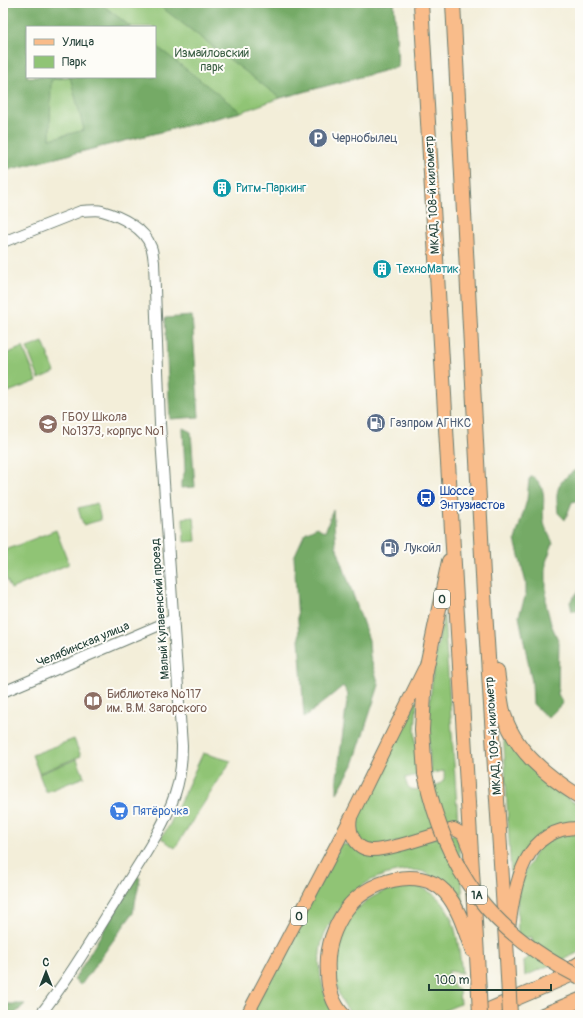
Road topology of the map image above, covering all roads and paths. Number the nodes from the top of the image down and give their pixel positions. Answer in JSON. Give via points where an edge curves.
{"nodes":[{"id":1,"x":421,"y":3,"type":"edge"},
{"id":2,"x":453,"y":3,"type":"edge"},
{"id":3,"x":3,"y":242,"type":"edge"},
{"id":4,"x":453,"y":539,"type":"junction"},
{"id":5,"x":484,"y":594,"type":"junction"},
{"id":6,"x":174,"y":619,"type":"junction"},
{"id":7,"x":428,"y":659,"type":"junction"},
{"id":8,"x":3,"y":692,"type":"edge"},
{"id":9,"x":580,"y":797,"type":"edge"},
{"id":10,"x":351,"y":817,"type":"junction"},
{"id":11,"x":580,"y":828,"type":"edge"},
{"id":12,"x":471,"y":854,"type":"junction"},
{"id":13,"x":507,"y":954,"type":"junction"},
{"id":14,"x":580,"y":962,"type":"edge"},
{"id":15,"x":477,"y":968,"type":"junction"},
{"id":16,"x":580,"y":971,"type":"edge"},
{"id":17,"x":580,"y":977,"type":"edge"},
{"id":18,"x":540,"y":988,"type":"junction"},
{"id":19,"x":580,"y":1000,"type":"edge"},
{"id":20,"x":580,"y":1006,"type":"edge"},
{"id":21,"x":544,"y":1014,"type":"edge"},
{"id":22,"x":40,"y":1015,"type":"edge"},
{"id":23,"x":247,"y":1015,"type":"edge"},
{"id":24,"x":343,"y":1015,"type":"edge"},
{"id":25,"x":478,"y":1015,"type":"edge"},
{"id":26,"x":510,"y":1015,"type":"edge"}],
"edges":[{"from":1,"to":4,"type":"highway","name":"МКАД, 108-й километр"},
{"from":2,"to":5,"type":"highway","name":"МКАД, 109-й километр"},
{"from":3,"to":6,"type":"street","name":"Малый Купавенский проезд","via":[[81,211],[101,211],[131,225],[144,235],[151,246],[154,262],[164,484]]},
{"from":4,"to":7,"type":"highway","number":"0"},
{"from":4,"to":12,"type":"highway"},
{"from":5,"to":9,"type":"highway","via":[[504,712],[514,738],[526,754],[555,781]]},
{"from":5,"to":13,"type":"highway","name":"МКАД, 109-й километр"},
{"from":6,"to":8,"type":"street","name":"Челябинская улица"},
{"from":6,"to":22,"type":"street","name":"Малый Купавенский проезд","via":[[182,746],[176,793],[161,826],[135,870]]},
{"from":7,"to":10,"type":"main road","number":"0"},
{"from":7,"to":17,"type":"highway","number":"1A","bridge":true,"via":[[422,730],[425,774],[438,824],[452,858],[487,910],[550,962]]},
{"from":10,"to":12,"type":"main road","via":[[350,828],[354,840],[366,849],[384,849],[454,829],[463,834]]},
{"from":10,"to":23,"type":"main road","number":"0"},
{"from":11,"to":13,"type":"main road","via":[[560,831],[544,839],[526,858],[514,891]]},
{"from":12,"to":15,"type":"highway"},
{"from":13,"to":26,"type":"highway","name":"МКАД, 109-й километр","bridge":true},
{"from":14,"to":18,"type":"main road"},
{"from":15,"to":24,"type":"highway","via":[[453,902],[443,891],[426,880],[394,880],[361,895],[347,909],[329,944],[328,981],[332,996]]},
{"from":15,"to":25,"type":"highway","bridge":true},
{"from":16,"to":18,"type":"highway"},
{"from":18,"to":25,"type":"highway"},
{"from":19,"to":21,"type":"highway"},
{"from":20,"to":21,"type":"highway"}]}
